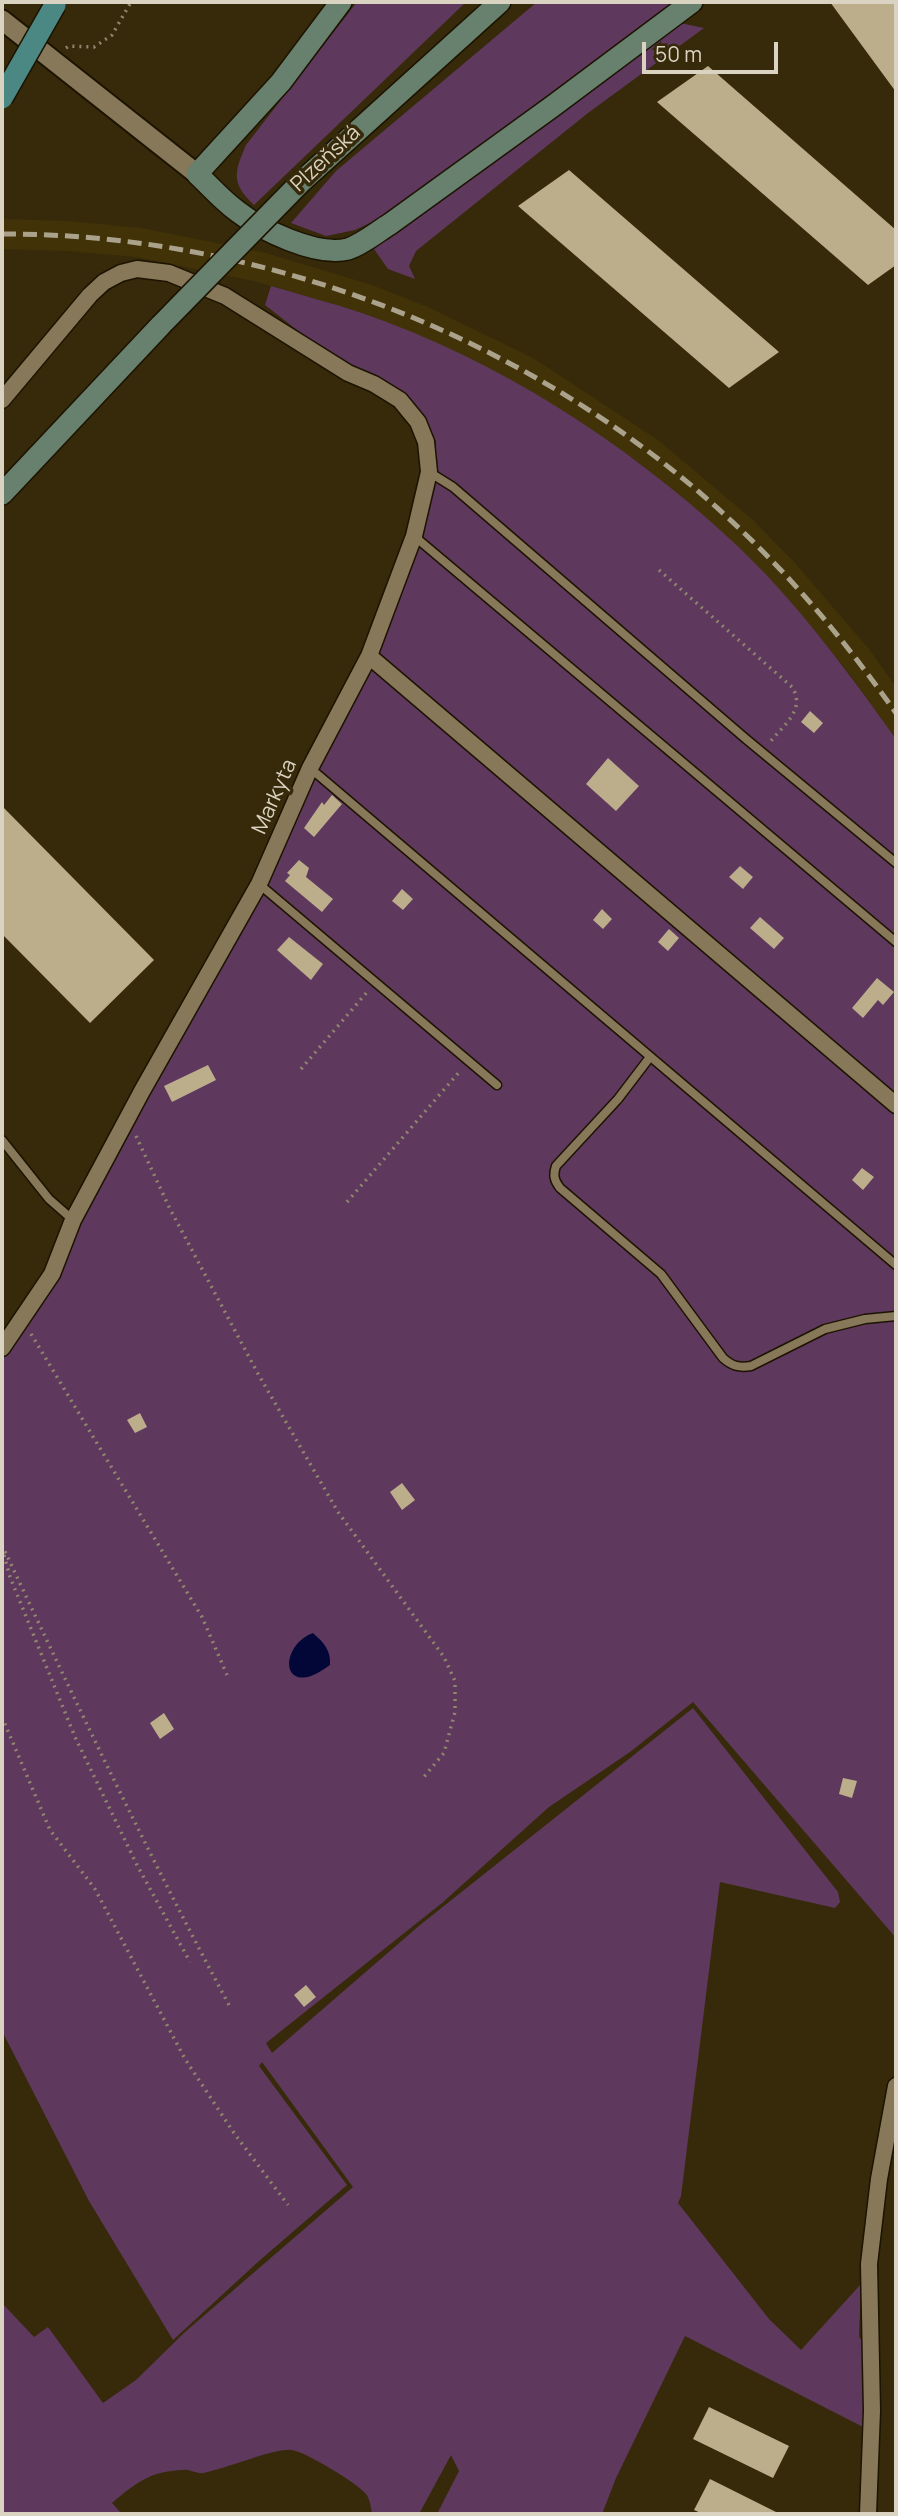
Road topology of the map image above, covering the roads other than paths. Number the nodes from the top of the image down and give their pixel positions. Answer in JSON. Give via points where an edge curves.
{"nodes":[{"id":1,"x":341,"y":2,"type":"edge"},
{"id":2,"x":500,"y":2,"type":"edge"},
{"id":3,"x":692,"y":2,"type":"edge"},
{"id":4,"x":55,"y":5,"type":"dead end"},
{"id":5,"x":2,"y":20,"type":"edge"},
{"id":6,"x":2,"y":98,"type":"edge"},
{"id":7,"x":197,"y":174,"type":"junction"},
{"id":8,"x":2,"y":400,"type":"edge"},
{"id":9,"x":429,"y":472,"type":"junction"},
{"id":10,"x":2,"y":494,"type":"edge"},
{"id":11,"x":414,"y":536,"type":"junction"},
{"id":12,"x":369,"y":656,"type":"junction"},
{"id":13,"x":310,"y":768,"type":"junction"},
{"id":14,"x":896,"y":863,"type":"edge"},
{"id":15,"x":259,"y":884,"type":"junction"},
{"id":16,"x":896,"y":942,"type":"edge"},
{"id":17,"x":650,"y":1057,"type":"junction"},
{"id":18,"x":497,"y":1086,"type":"dead end"},
{"id":19,"x":896,"y":1105,"type":"edge"},
{"id":20,"x":2,"y":1140,"type":"edge"},
{"id":21,"x":73,"y":1220,"type":"junction"},
{"id":22,"x":896,"y":1265,"type":"edge"},
{"id":23,"x":896,"y":1316,"type":"edge"},
{"id":24,"x":2,"y":1348,"type":"edge"},
{"id":25,"x":896,"y":2086,"type":"edge"},
{"id":26,"x":868,"y":2514,"type":"edge"}],
"edges":[{"from":1,"to":7,"type":"main road","via":[[281,82]]},
{"from":2,"to":10,"type":"main road","name":"Plzeňská","bridge":true,"via":[[301,182]]},
{"from":3,"to":7,"type":"main road","via":[[411,209],[349,248],[333,251],[284,237],[236,211]]},
{"from":4,"to":6,"type":"main road","bridge":true},
{"from":5,"to":7,"type":"street"},
{"from":8,"to":9,"type":"street","name":"Markyta","via":[[104,282],[121,273],[153,269],[225,296],[400,400],[418,422],[426,442]]},
{"from":9,"to":11,"type":"street","name":"Markyta"},
{"from":9,"to":14,"type":"lane","via":[[453,487]]},
{"from":11,"to":12,"type":"street","name":"Markyta"},
{"from":11,"to":16,"type":"lane"},
{"from":12,"to":13,"type":"street","name":"Markyta"},
{"from":12,"to":19,"type":"street"},
{"from":13,"to":15,"type":"street","name":"Markyta"},
{"from":13,"to":17,"type":"lane"},
{"from":15,"to":18,"type":"lane"},
{"from":15,"to":21,"type":"street","name":"Markyta"},
{"from":17,"to":22,"type":"lane"},
{"from":17,"to":23,"type":"lane","via":[[556,1166],[555,1181],[560,1188],[661,1274],[731,1365],[751,1366],[825,1329]]},
{"from":20,"to":21,"type":"lane","via":[[49,1199]]},
{"from":21,"to":24,"type":"street","name":"Markyta","via":[[52,1274]]},
{"from":25,"to":26,"type":"street","via":[[869,2264],[873,2411]]}]}
